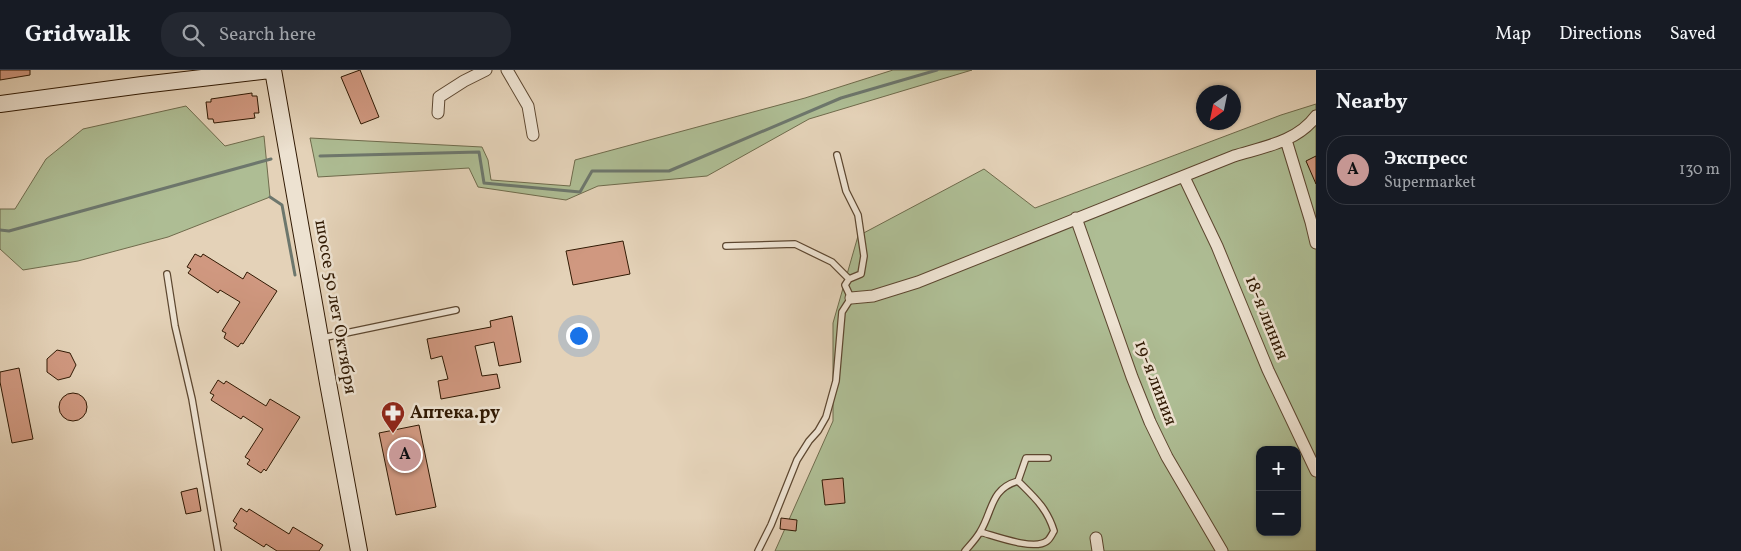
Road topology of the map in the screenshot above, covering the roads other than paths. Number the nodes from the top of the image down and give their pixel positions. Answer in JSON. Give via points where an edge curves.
{"nodes":[{"id":1,"x":271,"y":70,"type":"edge"},
{"id":2,"x":486,"y":70,"type":"edge"},
{"id":3,"x":507,"y":70,"type":"edge"},
{"id":4,"x":0,"y":104,"type":"edge"},
{"id":5,"x":438,"y":113,"type":"dead end"},
{"id":6,"x":1314,"y":121,"type":"edge"},
{"id":7,"x":533,"y":134,"type":"dead end"},
{"id":8,"x":1286,"y":140,"type":"junction"},
{"id":9,"x":836,"y":155,"type":"dead end"},
{"id":10,"x":1184,"y":177,"type":"junction"},
{"id":11,"x":1076,"y":218,"type":"junction"},
{"id":12,"x":1316,"y":243,"type":"edge"},
{"id":13,"x":726,"y":246,"type":"dead end"},
{"id":14,"x":167,"y":274,"type":"dead end"},
{"id":15,"x":849,"y":279,"type":"junction"},
{"id":16,"x":851,"y":298,"type":"junction"},
{"id":17,"x":456,"y":310,"type":"dead end"},
{"id":18,"x":320,"y":338,"type":"junction"},
{"id":19,"x":1048,"y":458,"type":"dead end"},
{"id":20,"x":1316,"y":471,"type":"edge"},
{"id":21,"x":1018,"y":481,"type":"junction"},
{"id":22,"x":980,"y":532,"type":"junction"},
{"id":23,"x":1096,"y":538,"type":"dead end"},
{"id":24,"x":218,"y":551,"type":"edge"},
{"id":25,"x":359,"y":551,"type":"edge"},
{"id":26,"x":758,"y":551,"type":"edge"},
{"id":27,"x":965,"y":551,"type":"edge"},
{"id":28,"x":1098,"y":551,"type":"edge"},
{"id":29,"x":1222,"y":551,"type":"edge"}],
"edges":[{"from":1,"to":4,"type":"street"},
{"from":1,"to":18,"type":"street","name":"шоссе 50 лет Октября"},
{"from":2,"to":5,"type":"street","via":[[439,97]]},
{"from":3,"to":7,"type":"street","via":[[528,106]]},
{"from":6,"to":8,"type":"street"},
{"from":8,"to":10,"type":"street","via":[[1234,156]]},
{"from":8,"to":12,"type":"street"},
{"from":9,"to":15,"type":"lane","via":[[846,190],[858,215],[864,256],[861,274]]},
{"from":10,"to":11,"type":"street"},
{"from":10,"to":20,"type":"street","name":"18-я линия"},
{"from":11,"to":16,"type":"street","via":[[918,282],[873,296]]},
{"from":11,"to":29,"type":"street","name":"19-я линия","via":[[1150,422],[1167,458]]},
{"from":13,"to":15,"type":"lane","via":[[796,244],[832,262]]},
{"from":14,"to":24,"type":"lane"},
{"from":15,"to":16,"type":"lane","via":[[845,285]]},
{"from":16,"to":26,"type":"lane","via":[[842,312],[836,381],[826,417],[797,460]]},
{"from":17,"to":18,"type":"lane"},
{"from":18,"to":25,"type":"street","name":"шоссе 50 лет Октября"},
{"from":19,"to":21,"type":"lane","via":[[1026,458]]},
{"from":21,"to":22,"type":"lane","via":[[1002,488]]},
{"from":21,"to":22,"type":"lane","via":[[1051,519],[1054,531],[1046,542],[1036,546]]},
{"from":22,"to":27,"type":"lane"},
{"from":23,"to":28,"type":"street"}]}
